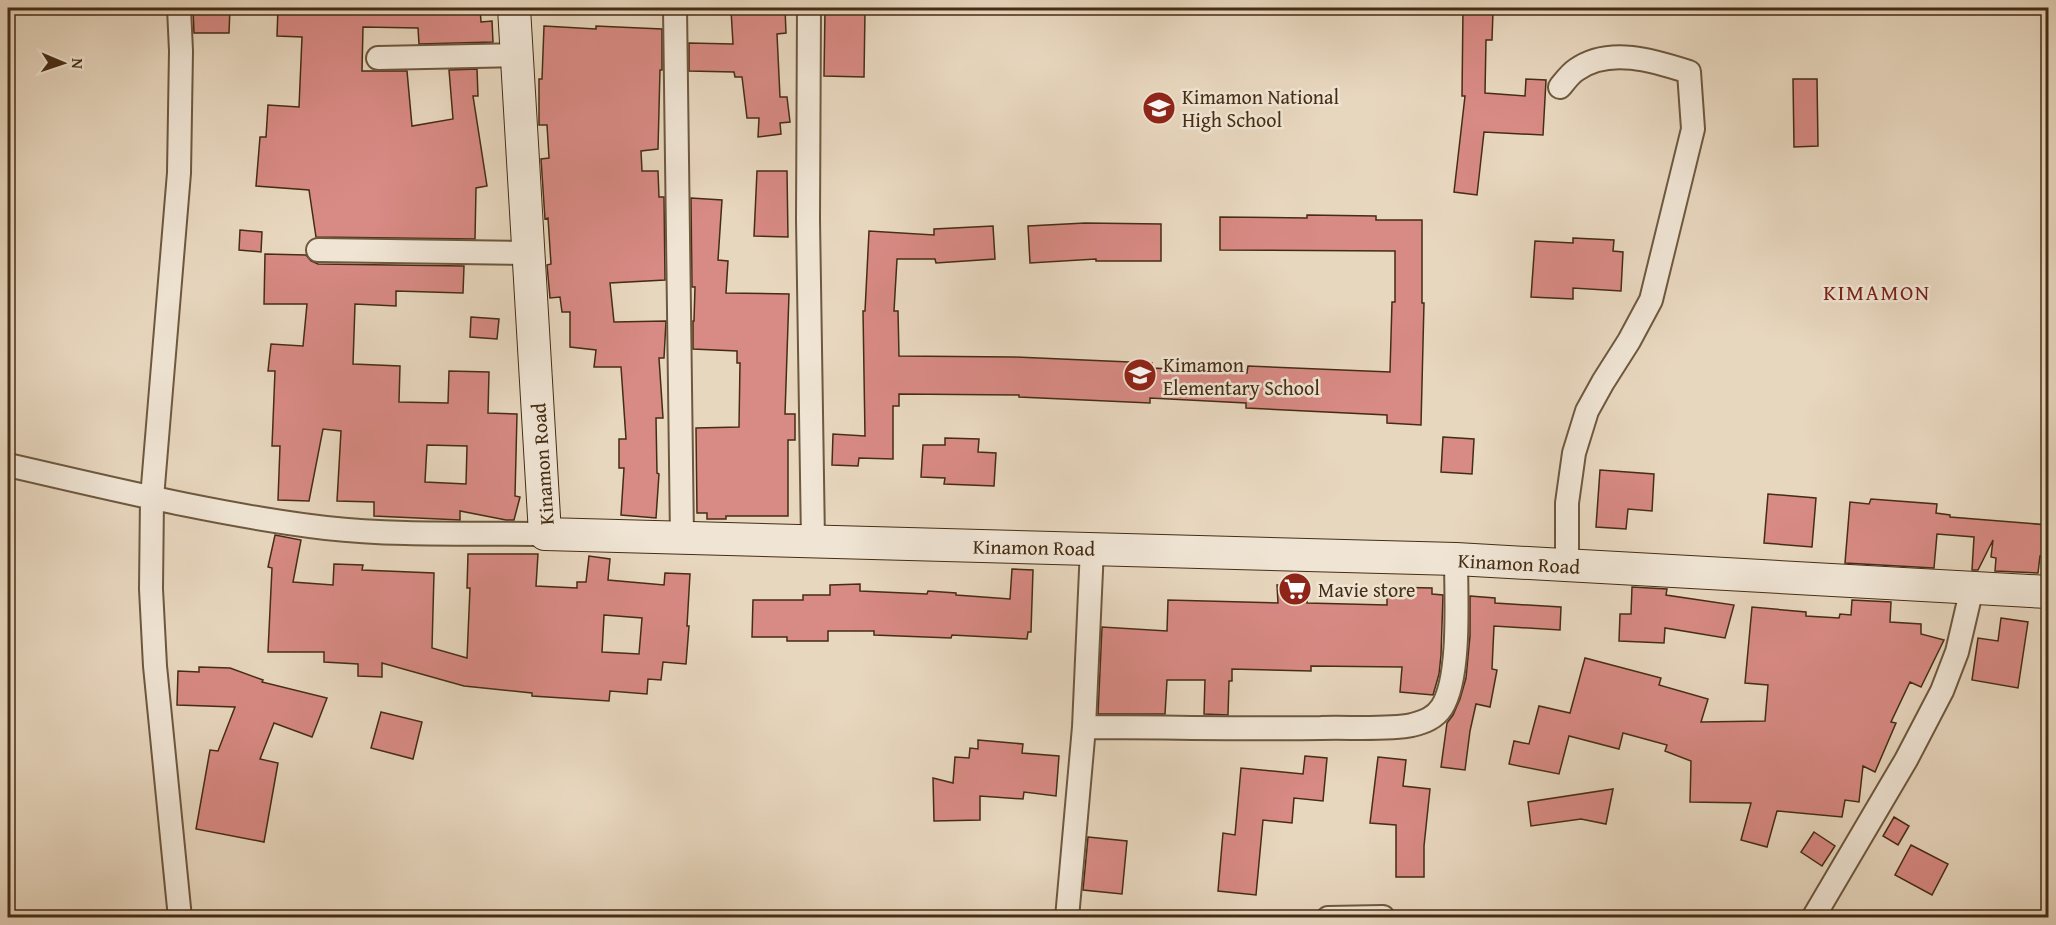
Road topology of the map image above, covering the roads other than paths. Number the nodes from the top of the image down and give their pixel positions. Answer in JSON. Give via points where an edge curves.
{"nodes":[{"id":1,"x":179,"y":8,"type":"edge"},
{"id":2,"x":514,"y":8,"type":"edge"},
{"id":3,"x":675,"y":8,"type":"edge"},
{"id":4,"x":809,"y":8,"type":"edge"},
{"id":5,"x":517,"y":55,"type":"junction"},
{"id":6,"x":378,"y":58,"type":"dead end"},
{"id":7,"x":1560,"y":87,"type":"dead end"},
{"id":8,"x":318,"y":250,"type":"dead end"},
{"id":9,"x":530,"y":253,"type":"junction"},
{"id":10,"x":8,"y":465,"type":"edge"},
{"id":11,"x":152,"y":498,"type":"junction"},
{"id":12,"x":545,"y":534,"type":"junction"},
{"id":13,"x":682,"y":538,"type":"junction"},
{"id":14,"x":813,"y":541,"type":"junction"},
{"id":15,"x":1092,"y":548,"type":"junction"},
{"id":16,"x":1456,"y":559,"type":"junction"},
{"id":17,"x":1567,"y":565,"type":"junction"},
{"id":18,"x":1971,"y":588,"type":"junction"},
{"id":19,"x":2049,"y":592,"type":"edge"},
{"id":20,"x":1084,"y":727,"type":"junction"},
{"id":21,"x":1383,"y":916,"type":"edge"},
{"id":22,"x":180,"y":918,"type":"edge"},
{"id":23,"x":1067,"y":918,"type":"edge"},
{"id":24,"x":1328,"y":918,"type":"edge"},
{"id":25,"x":1813,"y":918,"type":"edge"}],
"edges":[{"from":1,"to":11,"type":"street","via":[[179,172]]},
{"from":2,"to":5,"type":"street","name":"Kinamon Road"},
{"from":3,"to":13,"type":"street"},
{"from":4,"to":14,"type":"street"},
{"from":5,"to":6,"type":"street"},
{"from":5,"to":9,"type":"street","name":"Kinamon Road"},
{"from":7,"to":17,"type":"street","via":[[1576,70],[1605,58],[1633,57],[1657,62],[1689,72],[1693,121],[1651,300],[1587,411],[1574,453],[1567,503]]},
{"from":8,"to":9,"type":"street"},
{"from":9,"to":12,"type":"street","name":"Kinamon Road"},
{"from":10,"to":11,"type":"street"},
{"from":11,"to":12,"type":"street","via":[[326,528]]},
{"from":11,"to":22,"type":"street","via":[[155,666]]},
{"from":12,"to":13,"type":"street","name":"Kinamon Road"},
{"from":13,"to":14,"type":"street","name":"Kinamon Road"},
{"from":14,"to":15,"type":"street","name":"Kinamon Road"},
{"from":15,"to":16,"type":"street","name":"Kinamon Road"},
{"from":15,"to":20,"type":"street"},
{"from":16,"to":17,"type":"street","name":"Kinamon Road"},
{"from":16,"to":20,"type":"street","via":[[1455,662],[1451,686],[1442,707],[1428,721],[1390,727]]},
{"from":17,"to":18,"type":"street","name":"Kinamon Road"},
{"from":18,"to":19,"type":"street","name":"Kinamon Road"},
{"from":18,"to":25,"type":"street","via":[[1957,652],[1942,692]]},
{"from":20,"to":23,"type":"street"},
{"from":21,"to":24,"type":"street"}]}
